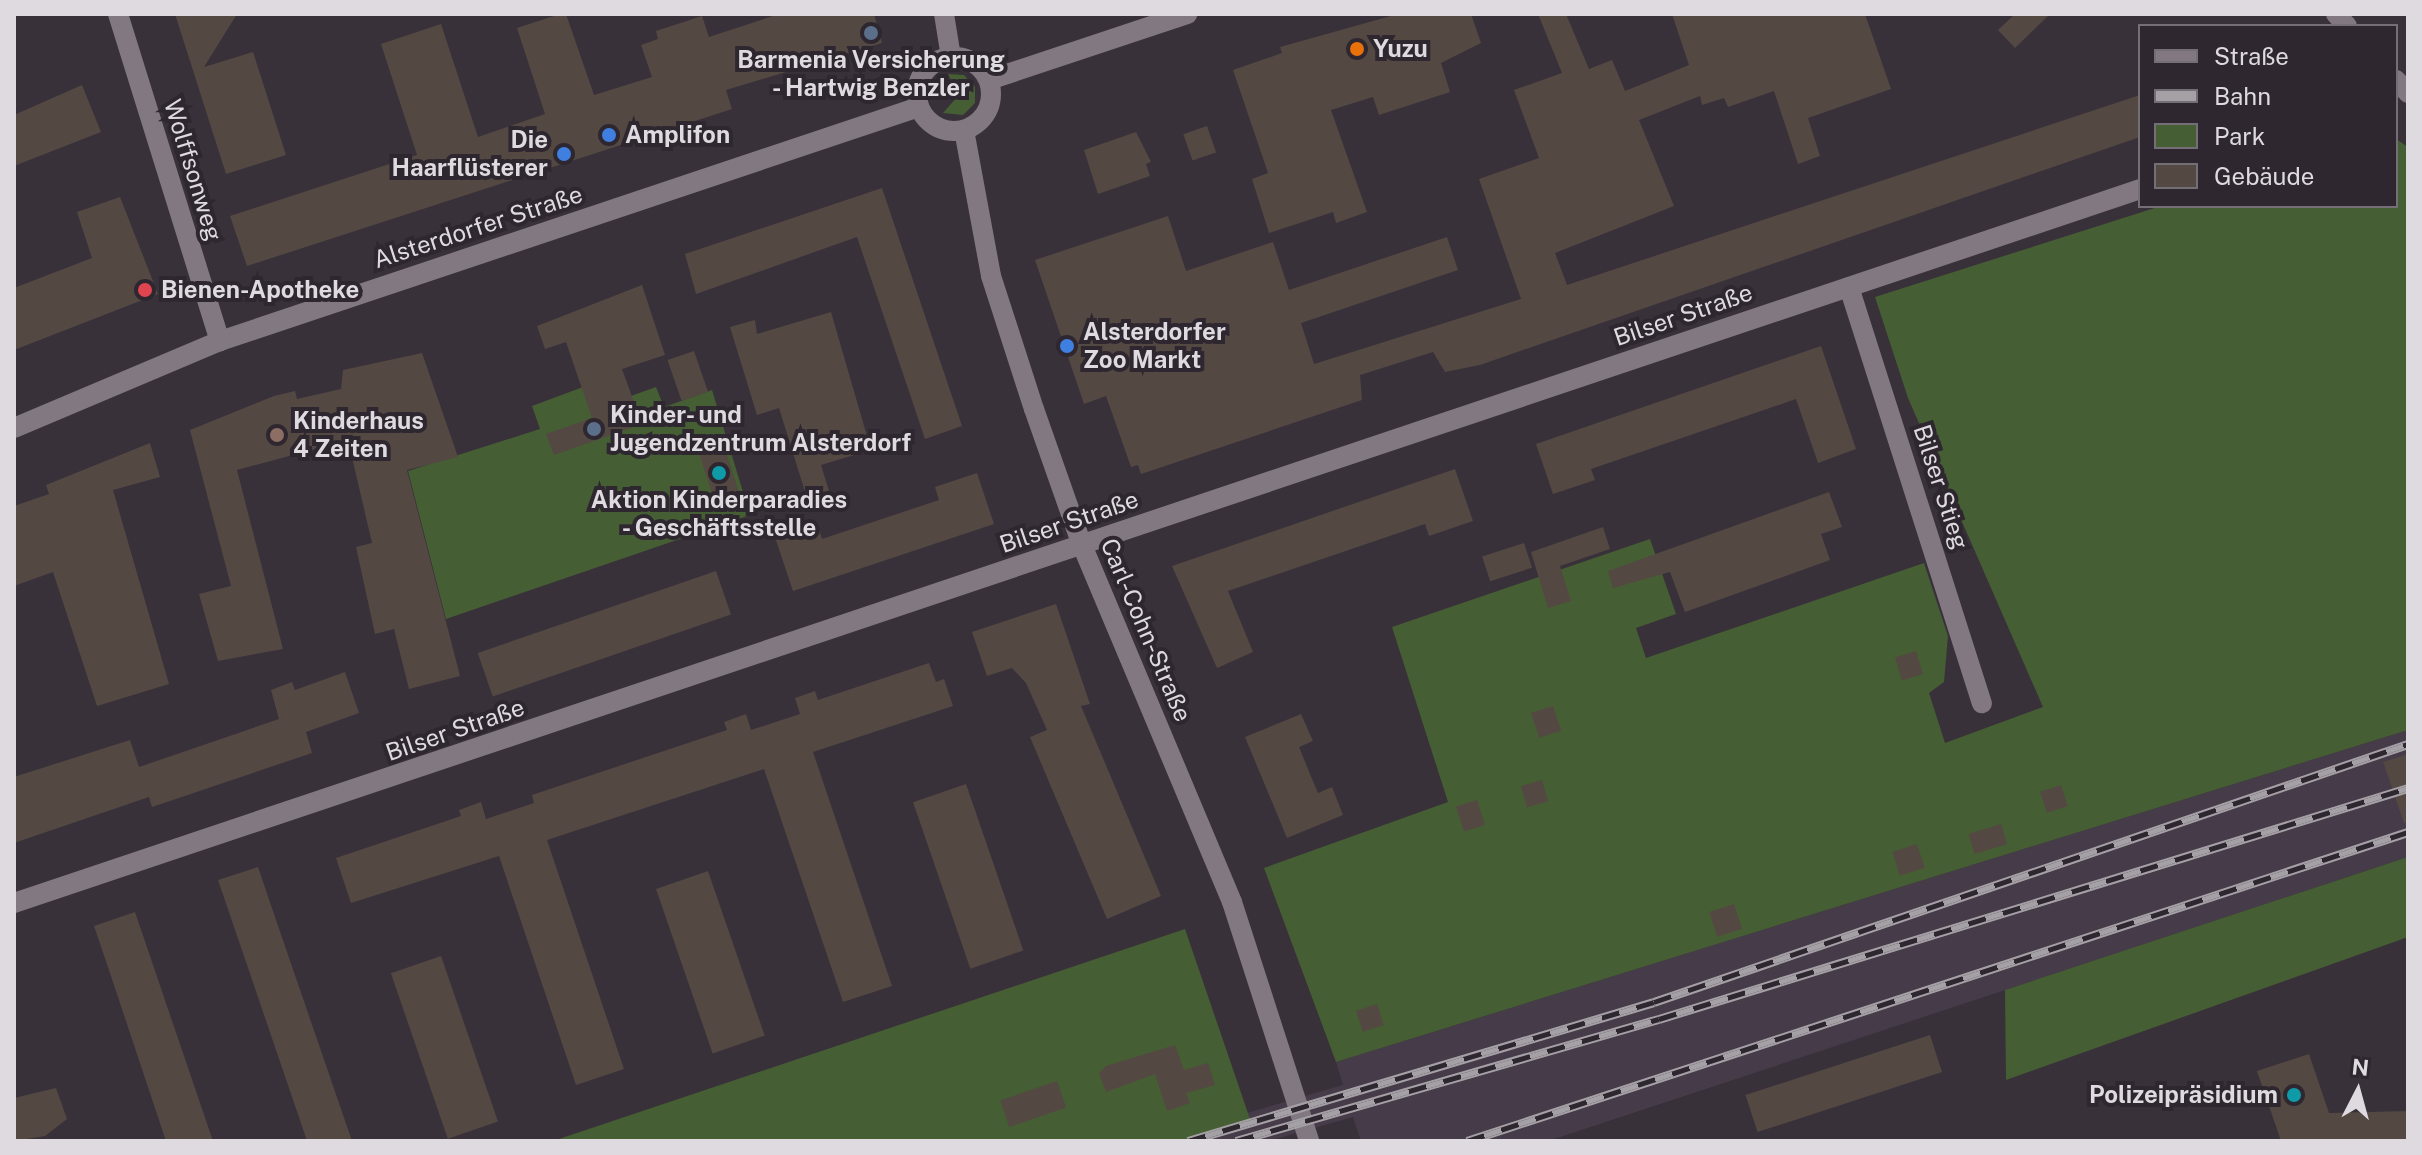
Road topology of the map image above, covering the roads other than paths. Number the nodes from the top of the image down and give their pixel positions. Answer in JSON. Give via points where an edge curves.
{"nodes":[{"id":1,"x":118,"y":14,"type":"edge"},
{"id":2,"x":944,"y":14,"type":"edge"},
{"id":3,"x":1187,"y":14,"type":"edge"},
{"id":4,"x":951,"y":57,"type":"junction"},
{"id":5,"x":989,"y":80,"type":"junction"},
{"id":6,"x":919,"y":107,"type":"junction"},
{"id":7,"x":964,"y":130,"type":"junction"},
{"id":8,"x":2138,"y":190,"type":"edge"},
{"id":9,"x":1849,"y":287,"type":"junction"},
{"id":10,"x":220,"y":341,"type":"junction"},
{"id":11,"x":14,"y":428,"type":"edge"},
{"id":12,"x":1082,"y":545,"type":"junction"},
{"id":13,"x":1982,"y":703,"type":"dead end"},
{"id":14,"x":14,"y":903,"type":"edge"},
{"id":15,"x":1309,"y":1141,"type":"edge"}],
"edges":[{"from":1,"to":10,"type":"street","name":"Wolffsonweg"},
{"from":2,"to":4,"type":"street"},
{"from":3,"to":5,"type":"street"},
{"from":4,"to":5,"type":"street","via":[[976,63]]},
{"from":4,"to":6,"type":"street","via":[[925,71]]},
{"from":5,"to":7,"type":"street","via":[[989,109]]},
{"from":6,"to":7,"type":"street","via":[[937,126]]},
{"from":6,"to":10,"type":"street","name":"Alsterdorfer Straße"},
{"from":7,"to":12,"type":"street","name":"Carl-Cohn-Straße","via":[[991,276]]},
{"from":8,"to":9,"type":"street","name":"Bilser Straße"},
{"from":9,"to":12,"type":"street","name":"Bilser Straße"},
{"from":9,"to":13,"type":"street","name":"Bilser Stieg"},
{"from":10,"to":11,"type":"street","name":"Alsterdorfer Straße"},
{"from":12,"to":14,"type":"street","name":"Bilser Straße"},
{"from":12,"to":15,"type":"street","name":"Carl-Cohn-Straße","via":[[1232,902]]}]}
